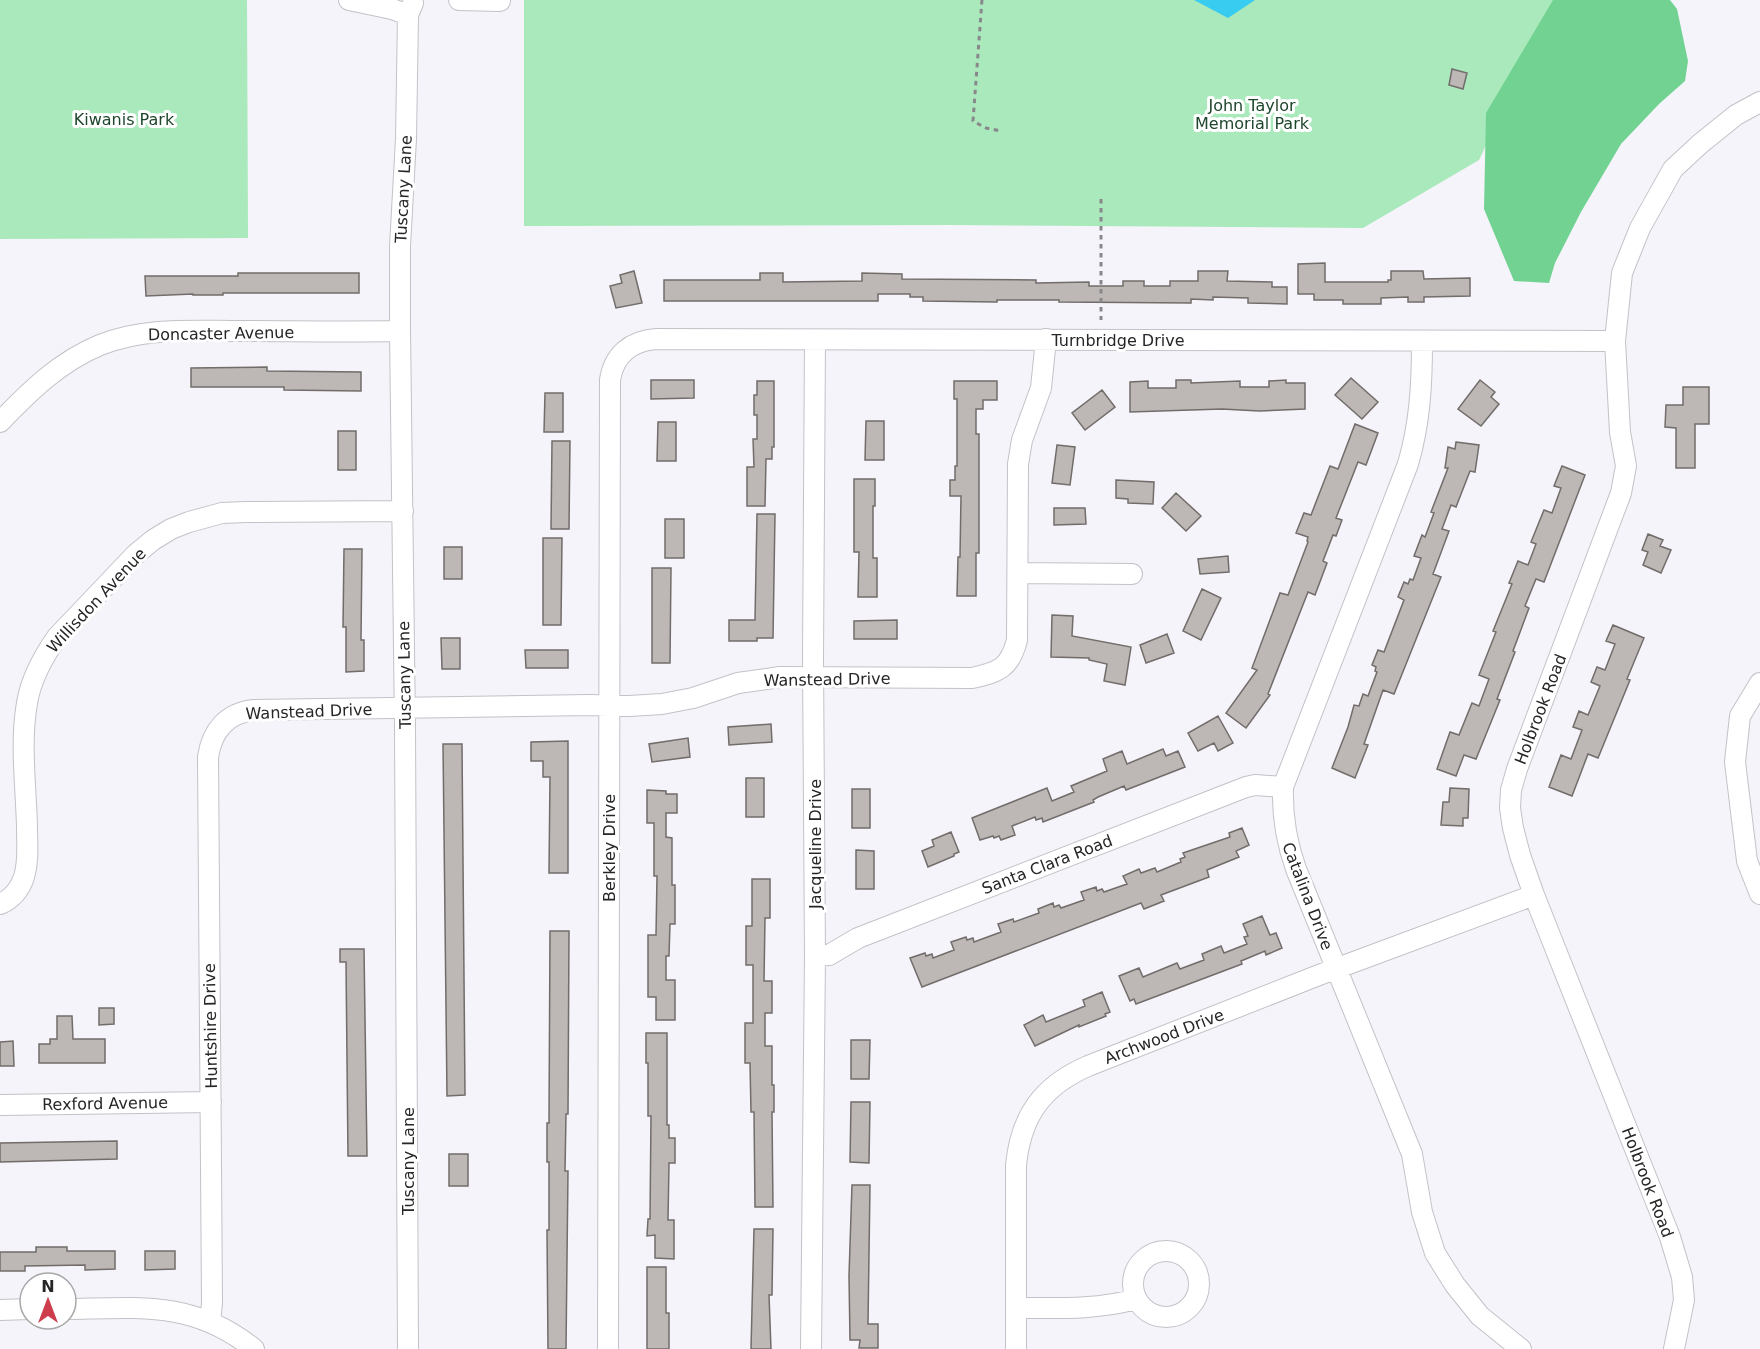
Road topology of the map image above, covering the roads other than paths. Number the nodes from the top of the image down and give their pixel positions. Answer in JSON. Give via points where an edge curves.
{"nodes":[{"id":1,"x":349,"y":0,"type":"edge"},
{"id":2,"x":459,"y":0,"type":"edge"},
{"id":3,"x":500,"y":1,"type":"edge"},
{"id":4,"x":414,"y":5,"type":"edge"},
{"id":5,"x":1760,"y":102,"type":"edge"},
{"id":6,"x":400,"y":331,"type":"junction"},
{"id":7,"x":1046,"y":339,"type":"junction"},
{"id":8,"x":815,"y":340,"type":"junction"},
{"id":9,"x":1615,"y":341,"type":"junction"},
{"id":10,"x":1422,"y":342,"type":"junction"},
{"id":11,"x":624,"y":351,"type":"joint"},
{"id":12,"x":4,"y":410,"type":"edge"},
{"id":13,"x":403,"y":511,"type":"junction"},
{"id":14,"x":1018,"y":573,"type":"junction"},
{"id":15,"x":1132,"y":574,"type":"dead end"},
{"id":16,"x":813,"y":677,"type":"junction"},
{"id":17,"x":1760,"y":683,"type":"edge"},
{"id":18,"x":609,"y":705,"type":"junction"},
{"id":19,"x":405,"y":708,"type":"junction"},
{"id":20,"x":216,"y":731,"type":"joint"},
{"id":21,"x":1283,"y":787,"type":"junction"},
{"id":22,"x":1760,"y":894,"type":"edge"},
{"id":23,"x":1534,"y":895,"type":"junction"},
{"id":24,"x":0,"y":904,"type":"edge"},
{"id":25,"x":815,"y":956,"type":"junction"},
{"id":26,"x":1336,"y":970,"type":"junction"},
{"id":27,"x":211,"y":1101,"type":"junction"},
{"id":28,"x":0,"y":1105,"type":"edge"},
{"id":29,"x":1136,"y":1299,"type":"dead end"},
{"id":30,"x":1016,"y":1308,"type":"junction"},
{"id":31,"x":18,"y":1309,"type":"edge"},
{"id":32,"x":78,"y":1309,"type":"edge"},
{"id":33,"x":0,"y":1310,"type":"edge"},
{"id":34,"x":210,"y":1322,"type":"junction"},
{"id":35,"x":254,"y":1349,"type":"edge"},
{"id":36,"x":408,"y":1349,"type":"edge"},
{"id":37,"x":608,"y":1349,"type":"edge"},
{"id":38,"x":811,"y":1349,"type":"edge"},
{"id":39,"x":1016,"y":1349,"type":"edge"},
{"id":40,"x":1521,"y":1349,"type":"edge"},
{"id":41,"x":1674,"y":1349,"type":"edge"}],
"edges":[{"from":1,"to":4,"type":"street","via":[[392,9]]},
{"from":2,"to":3,"type":"street"},
{"from":4,"to":6,"type":"street","name":"Tuscany Lane","via":[[400,246]]},
{"from":5,"to":9,"type":"street","name":"Holbrook Road","via":[[1736,115],[1673,169],[1640,228],[1622,273]]},
{"from":6,"to":12,"type":"street","name":"Doncaster Avenue","via":[[184,331],[134,336],[101,345],[63,365]]},
{"from":6,"to":13,"type":"street","name":"Tuscany Lane"},
{"from":7,"to":8,"type":"street","name":"Turnbridge Drive"},
{"from":7,"to":10,"type":"street","name":"Turnbridge Drive"},
{"from":7,"to":14,"type":"street","name":"Wanstead Drive","via":[[1041,388],[1019,451]]},
{"from":8,"to":11,"type":"street","name":"Turnbridge Drive","via":[[656,339]]},
{"from":8,"to":16,"type":"street","name":"Jacqueline Drive"},
{"from":9,"to":10,"type":"street","name":"Turnbridge Drive"},
{"from":9,"to":23,"type":"street","name":"Holbrook Road","via":[[1626,466],[1621,494],[1511,790],[1513,828]]},
{"from":10,"to":21,"type":"street","name":"Catalina Drive","via":[[1419,418],[1408,464]]},
{"from":11,"to":18,"type":"street","name":"Berkley Drive","via":[[610,380]]},
{"from":13,"to":19,"type":"street","name":"Tuscany Lane"},
{"from":13,"to":24,"type":"street","name":"Willisdon Avenue","via":[[222,513],[171,529],[136,554],[57,637],[34,678],[25,734],[26,869],[18,890]]},
{"from":14,"to":15,"type":"street"},
{"from":14,"to":16,"type":"street","name":"Wanstead Drive","via":[[1017,640],[1001,670],[972,678]]},
{"from":16,"to":18,"type":"street","name":"Wanstead Drive","via":[[738,683],[662,704]]},
{"from":16,"to":25,"type":"street","name":"Jacqueline Drive"},
{"from":17,"to":22,"type":"street","via":[[1740,716],[1735,762],[1748,861]]},
{"from":18,"to":19,"type":"street","name":"Wanstead Drive"},
{"from":18,"to":37,"type":"street","name":"Berkley Drive"},
{"from":19,"to":20,"type":"street","name":"Wanstead Drive","via":[[254,710],[237,714]]},
{"from":19,"to":36,"type":"street","name":"Tuscany Lane"},
{"from":20,"to":27,"type":"street","name":"Huntshire Drive","via":[[208,757]]},
{"from":21,"to":25,"type":"street","name":"Santa Clara Road","via":[[1246,787],[858,938],[829,955]]},
{"from":21,"to":26,"type":"street","name":"Catalina Drive","via":[[1283,821],[1289,851]]},
{"from":23,"to":26,"type":"street","name":"Archwood Drive"},
{"from":23,"to":41,"type":"street","name":"Holbrook Road","via":[[1682,1277],[1684,1300]]},
{"from":25,"to":38,"type":"street","name":"Jacqueline Drive"},
{"from":26,"to":30,"type":"street","name":"Archwood Drive","via":[[1088,1066],[1046,1093],[1026,1121],[1017,1150]]},
{"from":26,"to":40,"type":"street","name":"Catalina Drive","via":[[1412,1154],[1422,1212],[1436,1253],[1480,1316]]},
{"from":27,"to":28,"type":"street","name":"Rexford Avenue"},
{"from":27,"to":34,"type":"street","name":"Huntshire Drive"},
{"from":29,"to":30,"type":"street","via":[[1097,1307]]},
{"from":30,"to":39,"type":"street","name":"Archwood Drive"},
{"from":31,"to":33,"type":"street"},
{"from":32,"to":34,"type":"street","via":[[167,1309]]},
{"from":34,"to":35,"type":"street"}]}
